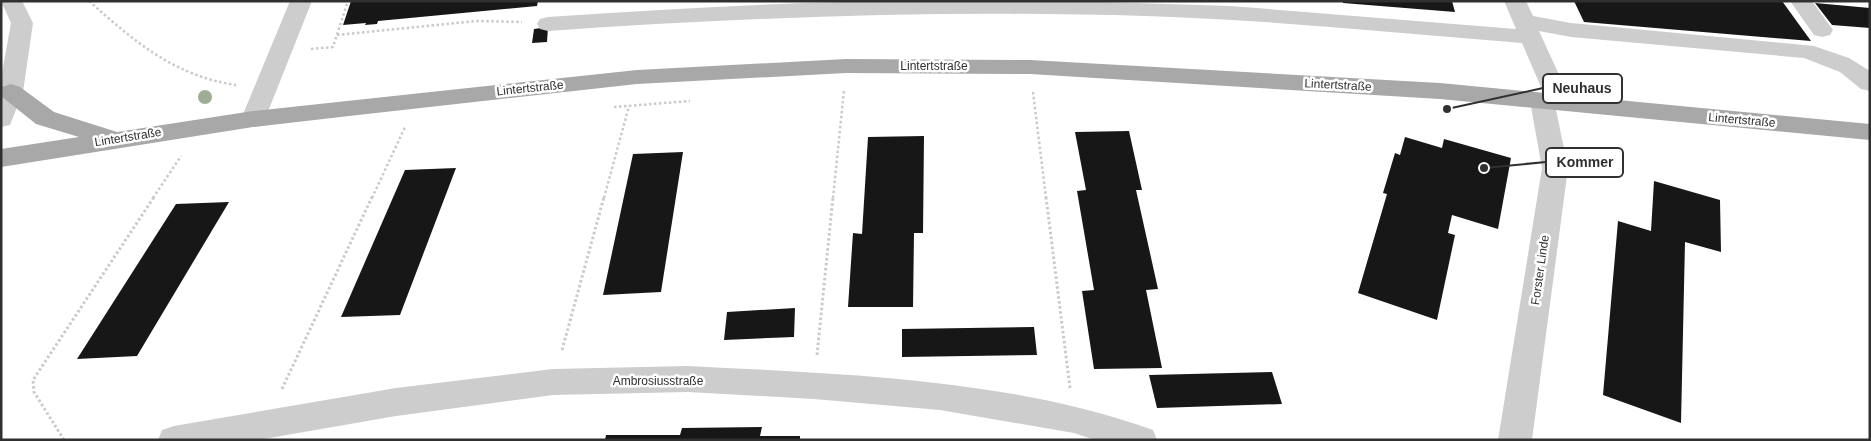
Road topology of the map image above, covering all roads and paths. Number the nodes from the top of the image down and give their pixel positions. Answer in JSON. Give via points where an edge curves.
{"nodes":[{"id":1,"x":11,"y":1,"type":"edge"},
{"id":2,"x":301,"y":1,"type":"edge"},
{"id":3,"x":348,"y":1,"type":"edge"},
{"id":4,"x":1801,"y":1,"type":"edge"},
{"id":5,"x":911,"y":4,"type":"edge"},
{"id":6,"x":1524,"y":20,"type":"edge"},
{"id":7,"x":548,"y":24,"type":"joint"},
{"id":8,"x":1822,"y":30,"type":"dead end"},
{"id":9,"x":336,"y":35,"type":"junction"},
{"id":10,"x":334,"y":42,"type":"dead end"},
{"id":11,"x":1870,"y":84,"type":"edge"},
{"id":12,"x":1042,"y":90,"type":"dead end"},
{"id":13,"x":11,"y":92,"type":"junction"},
{"id":14,"x":844,"y":92,"type":"junction"},
{"id":15,"x":854,"y":92,"type":"dead end"},
{"id":16,"x":834,"y":93,"type":"dead end"},
{"id":17,"x":694,"y":101,"type":"dead end"},
{"id":18,"x":1551,"y":102,"type":"junction"},
{"id":19,"x":629,"y":106,"type":"junction"},
{"id":20,"x":610,"y":107,"type":"dead end"},
{"id":21,"x":1,"y":119,"type":"edge"},
{"id":22,"x":253,"y":119,"type":"junction"},
{"id":23,"x":396,"y":128,"type":"dead end"},
{"id":24,"x":1870,"y":132,"type":"edge"},
{"id":25,"x":112,"y":139,"type":"junction"},
{"id":26,"x":190,"y":155,"type":"dead end"},
{"id":27,"x":181,"y":156,"type":"junction"},
{"id":28,"x":1,"y":158,"type":"edge"},
{"id":29,"x":172,"y":158,"type":"dead end"},
{"id":30,"x":553,"y":382,"type":"junction"},
{"id":31,"x":814,"y":386,"type":"junction"},
{"id":32,"x":1074,"y":418,"type":"junction"},
{"id":33,"x":266,"y":423,"type":"junction"},
{"id":34,"x":64,"y":440,"type":"edge"},
{"id":35,"x":174,"y":440,"type":"edge"},
{"id":36,"x":1141,"y":440,"type":"edge"},
{"id":37,"x":1515,"y":440,"type":"edge"}],
"edges":[{"from":1,"to":13,"type":"street","via":[[22,23]]},
{"from":2,"to":22,"type":"street"},
{"from":3,"to":9,"type":"path"},
{"from":4,"to":8,"type":"street"},
{"from":5,"to":6,"type":"street"},
{"from":5,"to":7,"type":"street","via":[[662,15]]},
{"from":6,"to":11,"type":"street","via":[[1571,30],[1806,51],[1858,72]]},
{"from":6,"to":18,"type":"street","name":"Forster Linde"},
{"from":7,"to":9,"type":"path","via":[[496,20]]},
{"from":9,"to":10,"type":"path"},
{"from":12,"to":32,"type":"path","via":[[1033,90]]},
{"from":13,"to":21,"type":"street"},
{"from":13,"to":25,"type":"main road","via":[[45,118]]},
{"from":14,"to":15,"type":"path"},
{"from":14,"to":16,"type":"path"},
{"from":14,"to":31,"type":"path"},
{"from":17,"to":19,"type":"path"},
{"from":18,"to":22,"type":"main road","name":"Lintertstraße","via":[[1440,91],[1030,67],[846,66],[637,77]]},
{"from":18,"to":24,"type":"main road","name":"Lintertstraße"},
{"from":18,"to":37,"type":"street","name":"Forster Linde","via":[[1555,168]]},
{"from":19,"to":20,"type":"path"},
{"from":19,"to":30,"type":"path"},
{"from":22,"to":25,"type":"main road","name":"Lintertstraße"},
{"from":23,"to":33,"type":"path","via":[[405,127]]},
{"from":25,"to":28,"type":"main road","name":"Lintertstraße"},
{"from":26,"to":27,"type":"path"},
{"from":27,"to":29,"type":"path"},
{"from":27,"to":34,"type":"path","via":[[33,380],[34,392]]},
{"from":30,"to":31,"type":"street","name":"Ambrosiusstraße","via":[[688,379]]},
{"from":30,"to":33,"type":"street","name":"Ambrosiusstraße"},
{"from":31,"to":32,"type":"street","name":"Ambrosiusstraße","via":[[940,397]]},
{"from":32,"to":36,"type":"street","name":"Ambrosiusstraße"},
{"from":33,"to":35,"type":"street","name":"Ambrosiusstraße"}]}
